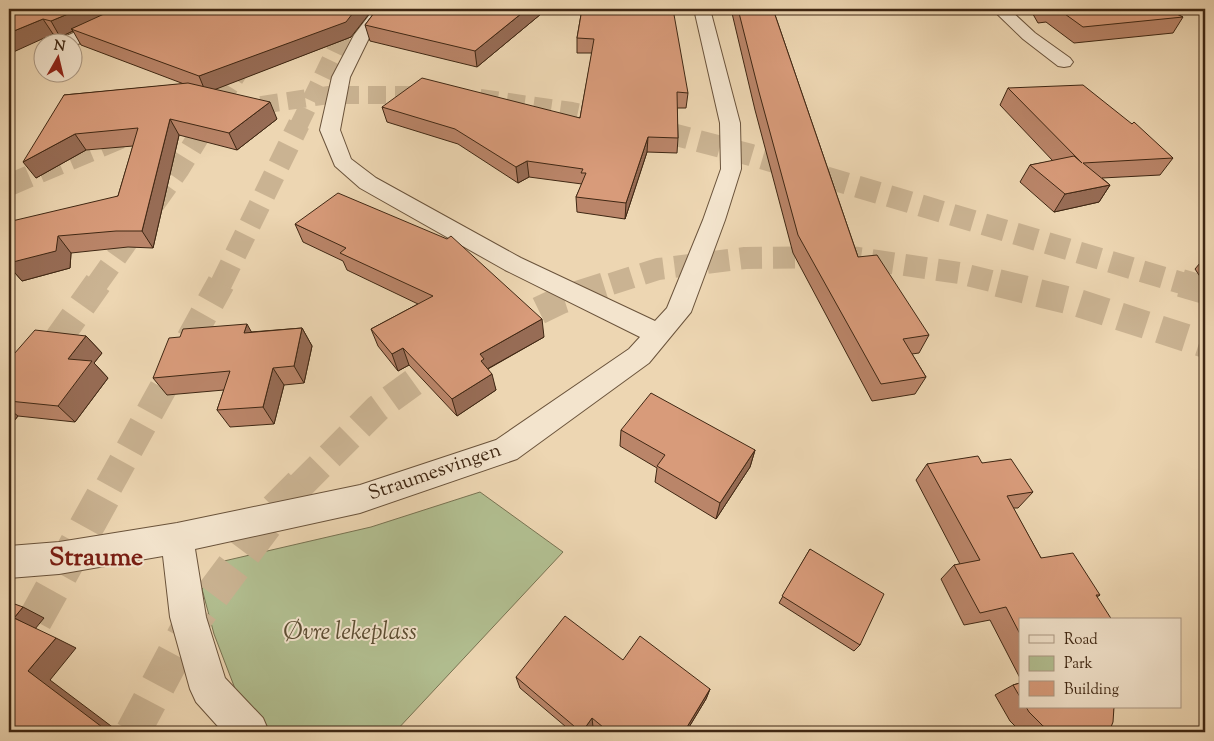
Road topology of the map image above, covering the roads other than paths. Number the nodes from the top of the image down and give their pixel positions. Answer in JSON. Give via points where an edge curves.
{"nodes":[{"id":1,"x":139,"y":9,"type":"edge"},
{"id":2,"x":382,"y":9,"type":"edge"},
{"id":3,"x":702,"y":9,"type":"edge"},
{"id":4,"x":1000,"y":9,"type":"edge"},
{"id":5,"x":82,"y":35,"type":"edge"},
{"id":6,"x":1064,"y":62,"type":"dead end"},
{"id":7,"x":658,"y":334,"type":"junction"},
{"id":8,"x":177,"y":538,"type":"junction"},
{"id":9,"x":9,"y":562,"type":"edge"},
{"id":10,"x":249,"y":732,"type":"edge"}],
"edges":[{"from":1,"to":5,"type":"street"},
{"from":2,"to":7,"type":"street","via":[[362,35],[341,77],[330,130],[342,162],[368,183],[513,264]]},
{"from":3,"to":7,"type":"street","name":"Straumesvingen","via":[[730,123],[731,168],[678,312]]},
{"from":4,"to":6,"type":"street"},
{"from":7,"to":8,"type":"street","name":"Straumesvingen","via":[[639,356],[506,450],[360,499]]},
{"from":8,"to":9,"type":"street","name":"Straumesvingen","via":[[59,558]]},
{"from":8,"to":10,"type":"street","via":[[188,617],[209,689]]}]}
